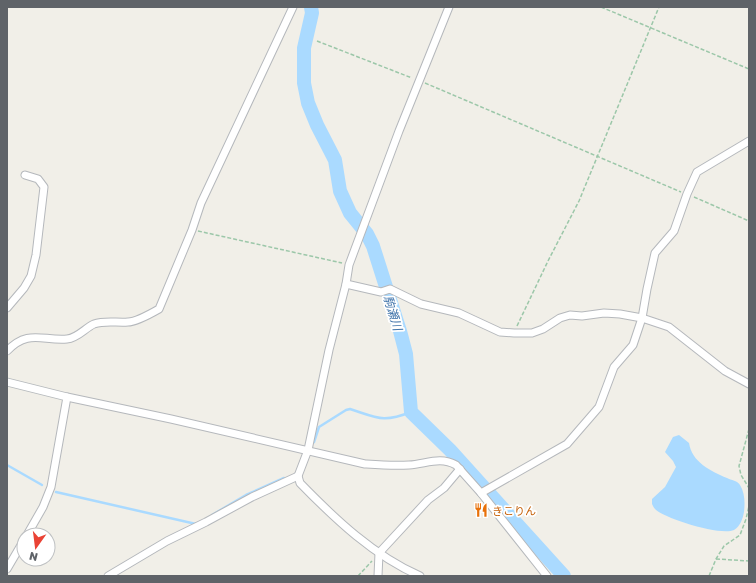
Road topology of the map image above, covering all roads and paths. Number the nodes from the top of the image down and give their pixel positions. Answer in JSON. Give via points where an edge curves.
{"nodes":[{"id":1,"x":293,"y":7,"type":"edge"},
{"id":2,"x":450,"y":7,"type":"edge"},
{"id":3,"x":601,"y":7,"type":"edge"},
{"id":4,"x":659,"y":7,"type":"edge"},
{"id":5,"x":650,"y":28,"type":"junction"},
{"id":6,"x":317,"y":41,"type":"dead end"},
{"id":7,"x":749,"y":69,"type":"edge"},
{"id":8,"x":419,"y":81,"type":"junction"},
{"id":9,"x":749,"y":141,"type":"edge"},
{"id":10,"x":596,"y":156,"type":"junction"},
{"id":11,"x":25,"y":175,"type":"dead end"},
{"id":12,"x":687,"y":194,"type":"junction"},
{"id":13,"x":749,"y":221,"type":"edge"},
{"id":14,"x":192,"y":230,"type":"junction"},
{"id":15,"x":349,"y":265,"type":"junction"},
{"id":16,"x":346,"y":284,"type":"junction"},
{"id":17,"x":7,"y":308,"type":"edge"},
{"id":18,"x":642,"y":318,"type":"junction"},
{"id":19,"x":514,"y":333,"type":"junction"},
{"id":20,"x":7,"y":351,"type":"edge"},
{"id":21,"x":7,"y":382,"type":"edge"},
{"id":22,"x":749,"y":384,"type":"edge"},
{"id":23,"x":67,"y":397,"type":"junction"},
{"id":24,"x":749,"y":429,"type":"edge"},
{"id":25,"x":308,"y":450,"type":"junction"},
{"id":26,"x":460,"y":469,"type":"junction"},
{"id":27,"x":298,"y":476,"type":"junction"},
{"id":28,"x":749,"y":488,"type":"edge"},
{"id":29,"x":481,"y":493,"type":"junction"},
{"id":30,"x":749,"y":506,"type":"edge"},
{"id":31,"x":32,"y":527,"type":"edge"},
{"id":32,"x":379,"y":553,"type":"junction"},
{"id":33,"x":16,"y":554,"type":"edge"},
{"id":34,"x":716,"y":559,"type":"junction"},
{"id":35,"x":749,"y":561,"type":"edge"},
{"id":36,"x":7,"y":569,"type":"edge"},
{"id":37,"x":108,"y":576,"type":"edge"},
{"id":38,"x":358,"y":576,"type":"edge"},
{"id":39,"x":378,"y":576,"type":"edge"},
{"id":40,"x":420,"y":576,"type":"edge"},
{"id":41,"x":547,"y":576,"type":"edge"},
{"id":42,"x":709,"y":576,"type":"edge"}],
"edges":[{"from":1,"to":14,"type":"street","via":[[201,203]]},
{"from":2,"to":8,"type":"street"},
{"from":3,"to":5,"type":"path"},
{"from":4,"to":5,"type":"path"},
{"from":5,"to":7,"type":"path"},
{"from":5,"to":10,"type":"path"},
{"from":6,"to":8,"type":"path"},
{"from":8,"to":10,"type":"path"},
{"from":8,"to":15,"type":"street"},
{"from":9,"to":12,"type":"street","via":[[697,172]]},
{"from":10,"to":12,"type":"path"},
{"from":10,"to":19,"type":"path","via":[[579,201]]},
{"from":11,"to":17,"type":"street","via":[[38,179],[44,187],[36,255],[31,276]]},
{"from":12,"to":13,"type":"path"},
{"from":12,"to":18,"type":"street","via":[[674,231],[655,253]]},
{"from":14,"to":15,"type":"path"},
{"from":14,"to":20,"type":"street","via":[[159,309],[130,322],[94,324],[69,339],[22,338]]},
{"from":15,"to":16,"type":"street"},
{"from":16,"to":19,"type":"street","via":[[386,290],[421,304],[459,313],[500,332]]},
{"from":16,"to":25,"type":"street"},
{"from":18,"to":19,"type":"street","via":[[612,314],[570,315],[532,333]]},
{"from":18,"to":22,"type":"street","via":[[669,327],[726,371]]},
{"from":18,"to":29,"type":"street","via":[[633,345],[614,367],[599,407],[567,444]]},
{"from":21,"to":23,"type":"street"},
{"from":23,"to":25,"type":"street"},
{"from":23,"to":31,"type":"street","via":[[51,487],[44,507]]},
{"from":24,"to":28,"type":"path","via":[[739,466],[740,475]]},
{"from":25,"to":26,"type":"street","via":[[365,464],[411,465],[442,460]]},
{"from":25,"to":27,"type":"street"},
{"from":26,"to":29,"type":"street"},
{"from":26,"to":32,"type":"street"},
{"from":27,"to":32,"type":"street","via":[[300,484],[335,519]]},
{"from":27,"to":37,"type":"street","via":[[167,541]]},
{"from":29,"to":41,"type":"street"},
{"from":30,"to":34,"type":"path","via":[[740,535],[724,546]]},
{"from":32,"to":38,"type":"path"},
{"from":32,"to":39,"type":"street"},
{"from":32,"to":40,"type":"street","via":[[401,568]]},
{"from":33,"to":36,"type":"street"},
{"from":34,"to":35,"type":"path"},
{"from":34,"to":42,"type":"path"}]}
